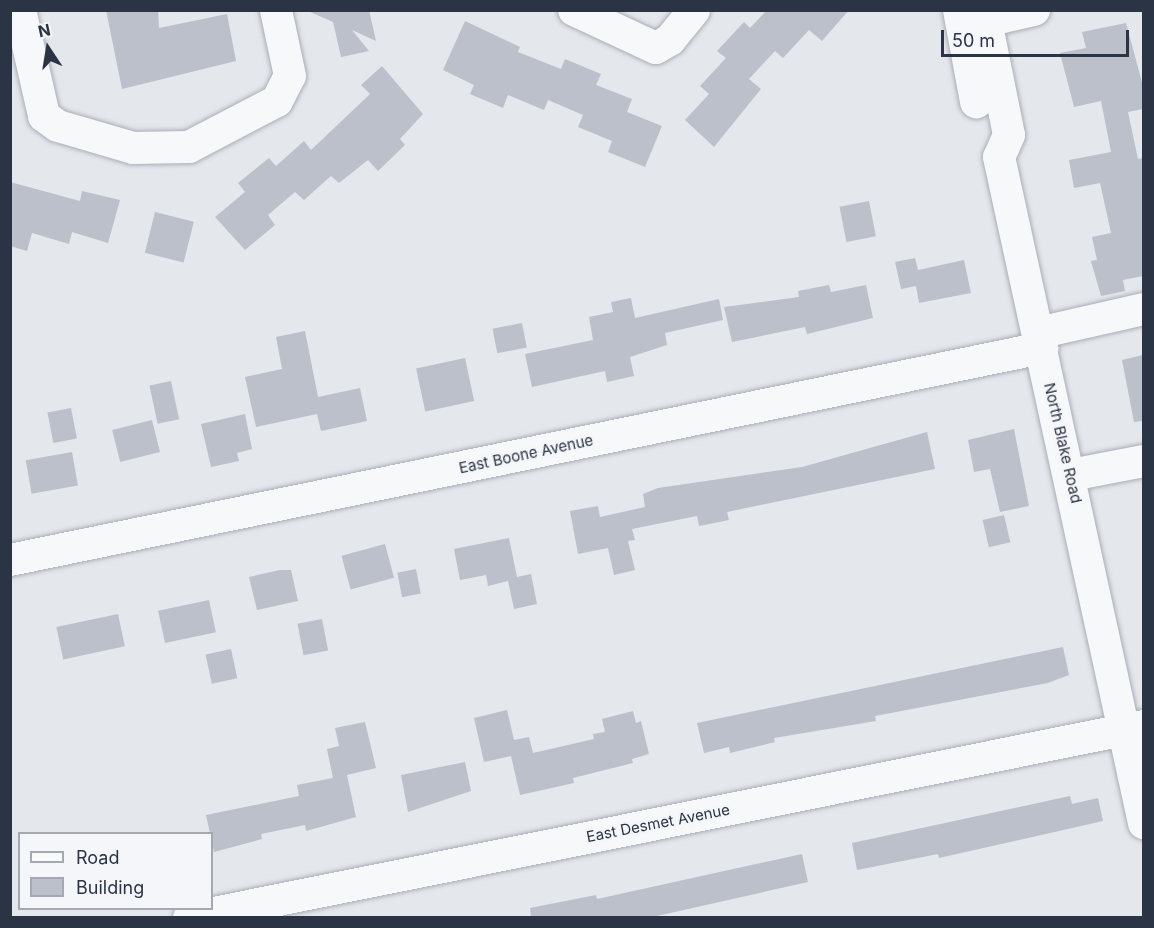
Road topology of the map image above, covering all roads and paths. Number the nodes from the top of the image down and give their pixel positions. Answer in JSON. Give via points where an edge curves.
{"nodes":[{"id":1,"x":20,"y":10,"type":"edge"},
{"id":2,"x":276,"y":10,"type":"edge"},
{"id":3,"x":574,"y":10,"type":"edge"},
{"id":4,"x":694,"y":10,"type":"edge"},
{"id":5,"x":959,"y":10,"type":"edge"},
{"id":6,"x":1034,"y":10,"type":"edge"},
{"id":7,"x":975,"y":102,"type":"dead end"},
{"id":8,"x":1143,"y":309,"type":"edge"},
{"id":9,"x":1040,"y":340,"type":"junction"},
{"id":10,"x":1143,"y":460,"type":"edge"},
{"id":11,"x":1071,"y":475,"type":"junction"},
{"id":12,"x":10,"y":560,"type":"edge"},
{"id":13,"x":1135,"y":728,"type":"edge"},
{"id":14,"x":1143,"y":823,"type":"edge"},
{"id":15,"x":189,"y":918,"type":"edge"}],
"edges":[{"from":1,"to":2,"type":"street","via":[[44,116],[58,126],[133,148],[189,147],[277,101],[290,76]]},
{"from":3,"to":4,"type":"street","via":[[656,48],[670,40]]},
{"from":5,"to":7,"type":"street"},
{"from":6,"to":9,"type":"street","name":"North Blake Road","via":[[986,21],[1009,135],[999,157]]},
{"from":8,"to":9,"type":"street","name":"East Boone Avenue"},
{"from":9,"to":11,"type":"street","name":"North Blake Road"},
{"from":9,"to":12,"type":"street","name":"East Boone Avenue"},
{"from":10,"to":11,"type":"street"},
{"from":11,"to":13,"type":"street","name":"North Blake Road"},
{"from":13,"to":14,"type":"street","name":"North Blake Road"},
{"from":13,"to":15,"type":"street","name":"East Desmet Avenue"}]}
